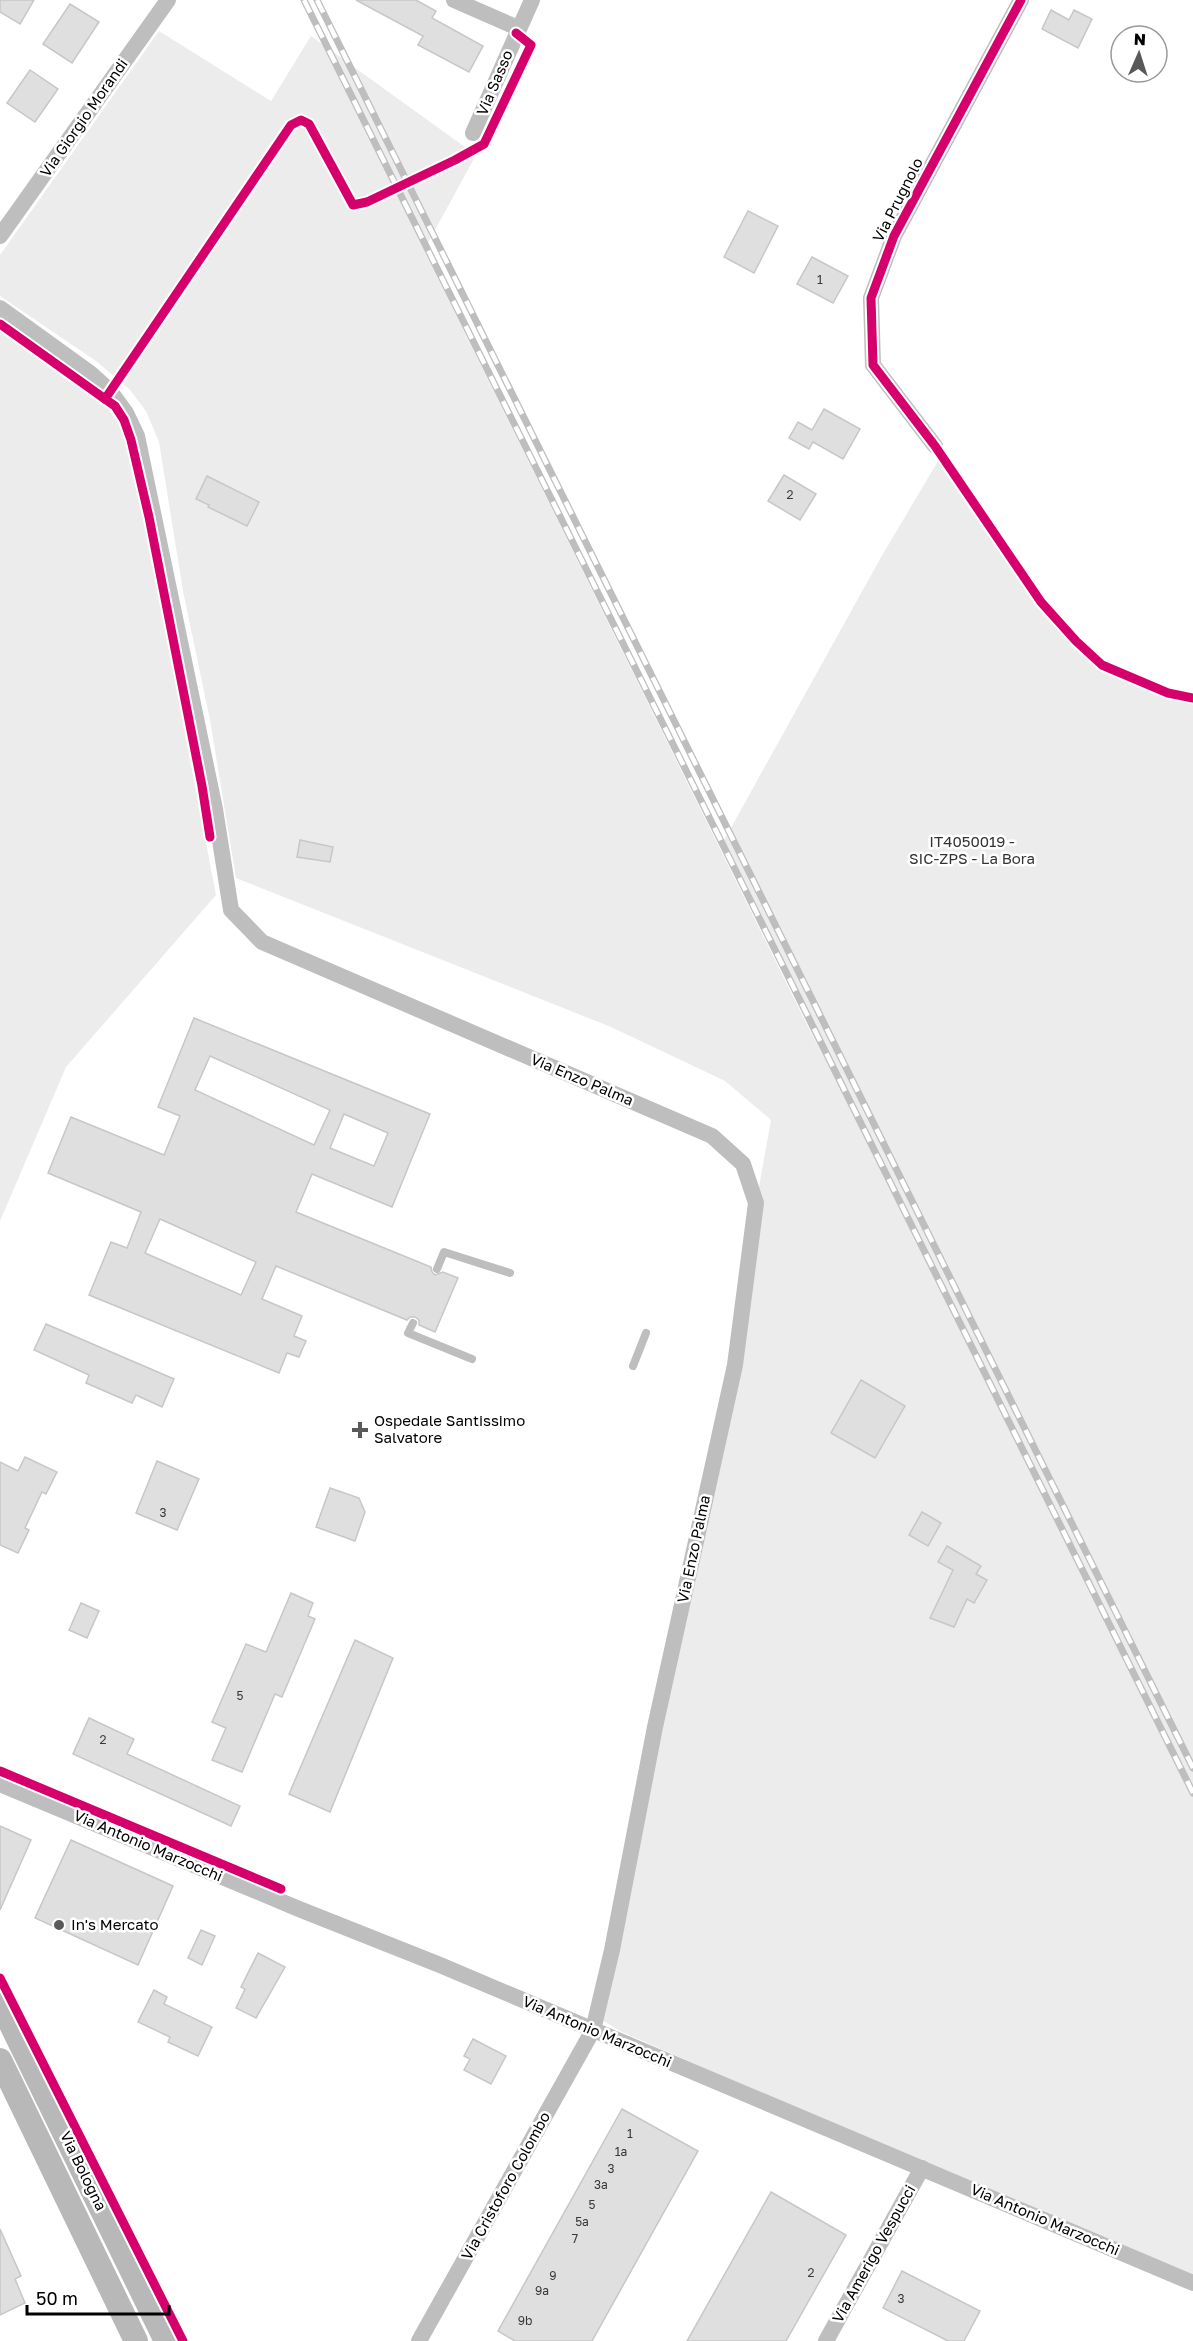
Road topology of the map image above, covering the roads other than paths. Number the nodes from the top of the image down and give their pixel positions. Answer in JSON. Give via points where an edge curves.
{"nodes":[{"id":1,"x":168,"y":0,"type":"edge"},
{"id":2,"x":454,"y":0,"type":"edge"},
{"id":3,"x":532,"y":0,"type":"edge"},
{"id":4,"x":1021,"y":0,"type":"edge"},
{"id":5,"x":518,"y":28,"type":"junction"},
{"id":6,"x":473,"y":134,"type":"dead end"},
{"id":7,"x":0,"y":236,"type":"edge"},
{"id":8,"x":0,"y":308,"type":"edge"},
{"id":9,"x":935,"y":446,"type":"dead end"},
{"id":10,"x":437,"y":1269,"type":"dead end"},
{"id":11,"x":510,"y":1273,"type":"dead end"},
{"id":12,"x":413,"y":1323,"type":"dead end"},
{"id":13,"x":646,"y":1333,"type":"dead end"},
{"id":14,"x":472,"y":1359,"type":"dead end"},
{"id":15,"x":633,"y":1366,"type":"dead end"},
{"id":16,"x":0,"y":1784,"type":"edge"},
{"id":17,"x":0,"y":2002,"type":"edge"},
{"id":18,"x":593,"y":2030,"type":"junction"},
{"id":19,"x":0,"y":2060,"type":"edge"},
{"id":20,"x":921,"y":2168,"type":"junction"},
{"id":21,"x":1193,"y":2283,"type":"edge"},
{"id":22,"x":136,"y":2341,"type":"edge"},
{"id":23,"x":166,"y":2341,"type":"edge"},
{"id":24,"x":419,"y":2341,"type":"edge"},
{"id":25,"x":826,"y":2341,"type":"edge"}],
"edges":[{"from":1,"to":7,"type":"street","name":"Via Giorgio Morandi"},
{"from":2,"to":5,"type":"street"},
{"from":3,"to":5,"type":"street","name":"Via Sasso"},
{"from":4,"to":9,"type":"street","name":"Via Prugnolo","via":[[894,236],[871,298],[873,365]]},
{"from":5,"to":6,"type":"street","name":"Via Sasso"},
{"from":8,"to":18,"type":"street","name":"Via Enzo Palma","via":[[110,390],[137,436],[213,797],[231,910],[262,942],[712,1136],[743,1164],[756,1203],[735,1365]]},
{"from":10,"to":11,"type":"lane","via":[[444,1252]]},
{"from":12,"to":14,"type":"lane","via":[[408,1333]]},
{"from":13,"to":15,"type":"lane"},
{"from":16,"to":18,"type":"street","name":"Via Antonio Marzocchi"},
{"from":17,"to":23,"type":"main road","name":"Via Bologna"},
{"from":18,"to":20,"type":"street","name":"Via Antonio Marzocchi"},
{"from":18,"to":24,"type":"street","name":"Via Cristoforo Colombo"},
{"from":19,"to":22,"type":"main road","name":"Via Bologna"},
{"from":20,"to":21,"type":"street","name":"Via Antonio Marzocchi"},
{"from":20,"to":25,"type":"street","name":"Via Amerigo Vespucci"}]}
